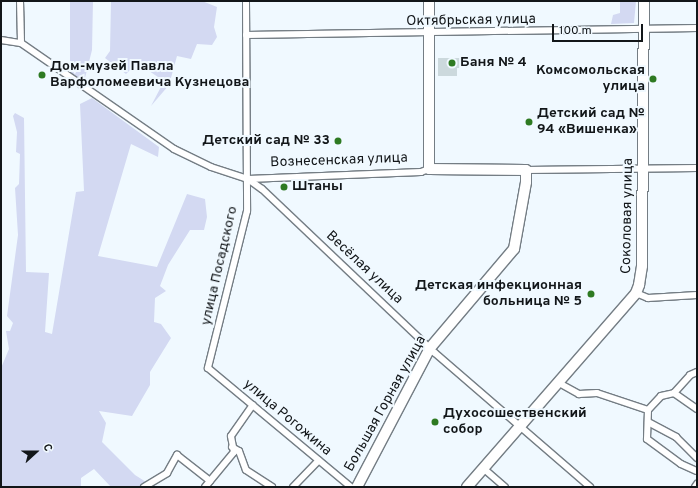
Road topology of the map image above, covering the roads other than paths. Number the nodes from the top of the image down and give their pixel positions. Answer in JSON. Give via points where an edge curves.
{"nodes":[{"id":1,"x":20,"y":1,"type":"edge"},
{"id":2,"x":246,"y":1,"type":"edge"},
{"id":3,"x":429,"y":1,"type":"edge"},
{"id":4,"x":644,"y":1,"type":"edge"},
{"id":5,"x":697,"y":28,"type":"edge"},
{"id":6,"x":644,"y":30,"type":"junction"},
{"id":7,"x":429,"y":34,"type":"junction"},
{"id":8,"x":246,"y":35,"type":"junction"},
{"id":9,"x":1,"y":40,"type":"edge"},
{"id":10,"x":21,"y":43,"type":"junction"},
{"id":11,"x":643,"y":168,"type":"junction"},
{"id":12,"x":697,"y":168,"type":"edge"},
{"id":13,"x":429,"y":169,"type":"junction"},
{"id":14,"x":526,"y":170,"type":"junction"},
{"id":15,"x":248,"y":179,"type":"junction"},
{"id":16,"x":636,"y":293,"type":"junction"},
{"id":17,"x":697,"y":295,"type":"edge"},
{"id":18,"x":430,"y":348,"type":"junction"},
{"id":19,"x":208,"y":368,"type":"joint"},
{"id":20,"x":697,"y":372,"type":"edge"},
{"id":21,"x":559,"y":383,"type":"junction"},
{"id":22,"x":674,"y":393,"type":"junction"},
{"id":23,"x":253,"y":406,"type":"junction"},
{"id":24,"x":697,"y":409,"type":"edge"},
{"id":25,"x":648,"y":410,"type":"junction"},
{"id":26,"x":648,"y":422,"type":"junction"},
{"id":27,"x":519,"y":427,"type":"junction"},
{"id":28,"x":232,"y":446,"type":"junction"},
{"id":29,"x":697,"y":458,"type":"edge"},
{"id":30,"x":319,"y":460,"type":"junction"},
{"id":31,"x":483,"y":468,"type":"junction"},
{"id":32,"x":697,"y":471,"type":"edge"},
{"id":33,"x":210,"y":480,"type":"junction"},
{"id":34,"x":697,"y":484,"type":"edge"},
{"id":35,"x":144,"y":487,"type":"edge"},
{"id":36,"x":204,"y":487,"type":"edge"},
{"id":37,"x":272,"y":487,"type":"edge"},
{"id":38,"x":292,"y":487,"type":"edge"},
{"id":39,"x":351,"y":487,"type":"edge"},
{"id":40,"x":356,"y":487,"type":"edge"},
{"id":41,"x":467,"y":487,"type":"edge"},
{"id":42,"x":505,"y":487,"type":"edge"},
{"id":43,"x":590,"y":487,"type":"edge"},
{"id":44,"x":695,"y":487,"type":"edge"}],
"edges":[{"from":1,"to":10,"type":"street"},
{"from":2,"to":8,"type":"street","name":"улица Посадского"},
{"from":3,"to":7,"type":"main road"},
{"from":4,"to":6,"type":"main road","name":"Соколовая улица"},
{"from":5,"to":6,"type":"street","name":"Октябрьская улица"},
{"from":6,"to":7,"type":"street","name":"Октябрьская улица"},
{"from":6,"to":11,"type":"main road","name":"Соколовая улица"},
{"from":7,"to":8,"type":"street","name":"Октябрьская улица"},
{"from":7,"to":13,"type":"main road"},
{"from":8,"to":15,"type":"street","name":"улица Посадского","via":[[245,167]]},
{"from":9,"to":10,"type":"street"},
{"from":10,"to":15,"type":"street","name":"Вознесенская улица","via":[[174,149],[211,167]]},
{"from":11,"to":12,"type":"street","name":"Вознесенская улица"},
{"from":11,"to":14,"type":"street","name":"Вознесенская улица"},
{"from":11,"to":16,"type":"main road","name":"Соколовая улица","via":[[642,266]]},
{"from":13,"to":14,"type":"main road","name":"Вознесенская улица"},
{"from":13,"to":15,"type":"street","name":"Вознесенская улица","via":[[421,172]]},
{"from":14,"to":18,"type":"main road","name":"Большая Горная улица","via":[[514,250]]},
{"from":15,"to":18,"type":"street","name":"Весёлая улица","via":[[262,189]]},
{"from":15,"to":19,"type":"street","name":"улица Посадского","via":[[247,211]]},
{"from":16,"to":17,"type":"street","via":[[648,298]]},
{"from":16,"to":21,"type":"main road","name":"Соколовая улица"},
{"from":18,"to":27,"type":"street","name":"Весёлая улица"},
{"from":18,"to":40,"type":"main road","name":"Большая Горная улица"},
{"from":19,"to":23,"type":"street","name":"улица Рогожина"},
{"from":20,"to":22,"type":"street","via":[[690,375]]},
{"from":21,"to":25,"type":"street","via":[[579,394],[597,393]]},
{"from":21,"to":27,"type":"main road","name":"Соколовая улица"},
{"from":22,"to":24,"type":"street"},
{"from":22,"to":25,"type":"street","via":[[664,393]]},
{"from":23,"to":28,"type":"street","via":[[231,436]]},
{"from":23,"to":30,"type":"street","name":"улица Рогожина"},
{"from":25,"to":26,"type":"street"},
{"from":26,"to":29,"type":"street","via":[[676,438]]},
{"from":26,"to":32,"type":"street","via":[[647,439],[677,461]]},
{"from":27,"to":31,"type":"main road","name":"Соколовая улица"},
{"from":27,"to":43,"type":"street","name":"Весёлая улица"},
{"from":28,"to":33,"type":"street","via":[[234,452]]},
{"from":28,"to":37,"type":"street","via":[[239,451],[246,470]]},
{"from":30,"to":38,"type":"street"},
{"from":30,"to":39,"type":"street","name":"улица Рогожина"},
{"from":31,"to":41,"type":"main road","name":"Соколовая улица"},
{"from":31,"to":42,"type":"street"},
{"from":33,"to":35,"type":"street","via":[[177,455],[167,473]]},
{"from":33,"to":36,"type":"street"},
{"from":34,"to":44,"type":"street"}]}
